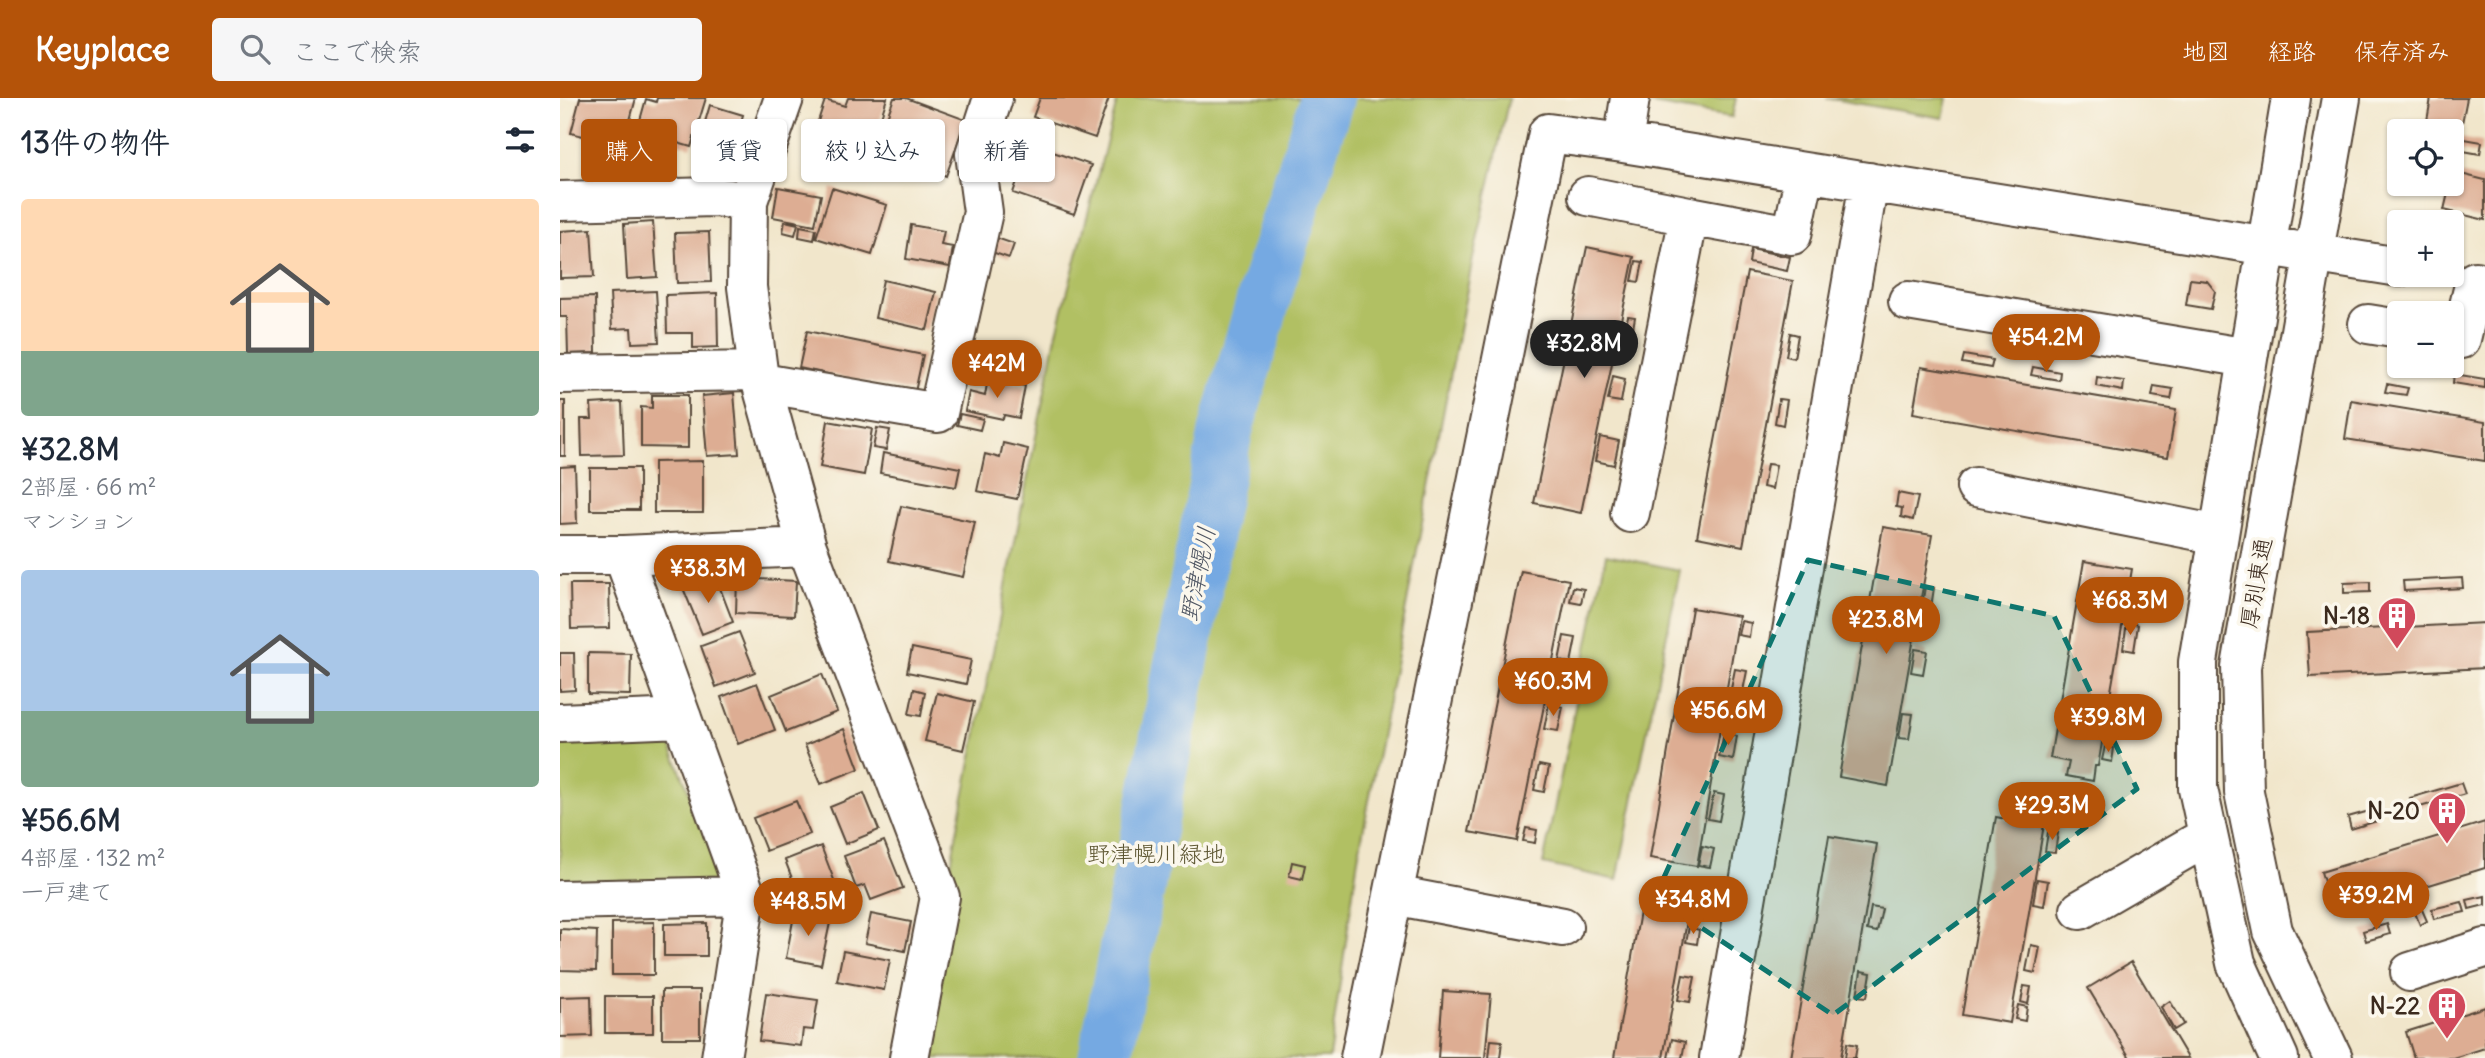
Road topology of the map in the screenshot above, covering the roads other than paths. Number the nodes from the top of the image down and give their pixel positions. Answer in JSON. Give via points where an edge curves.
{"nodes":[{"id":1,"x":784,"y":98,"type":"edge"},
{"id":2,"x":993,"y":98,"type":"edge"},
{"id":3,"x":1630,"y":98,"type":"edge"},
{"id":4,"x":2291,"y":98,"type":"edge"},
{"id":5,"x":2341,"y":98,"type":"edge"},
{"id":6,"x":1623,"y":143,"type":"junction"},
{"id":7,"x":1805,"y":173,"type":"junction"},
{"id":8,"x":1869,"y":182,"type":"junction"},
{"id":9,"x":1588,"y":196,"type":"dead end"},
{"id":10,"x":560,"y":201,"type":"edge"},
{"id":11,"x":748,"y":201,"type":"junction"},
{"id":12,"x":1689,"y":216,"type":"junction"},
{"id":13,"x":2267,"y":245,"type":"junction"},
{"id":14,"x":2314,"y":252,"type":"junction"},
{"id":15,"x":2387,"y":265,"type":"edge"},
{"id":16,"x":2467,"y":279,"type":"edge"},
{"id":17,"x":1908,"y":301,"type":"dead end"},
{"id":18,"x":2466,"y":340,"type":"edge"},
{"id":19,"x":2248,"y":358,"type":"junction"},
{"id":20,"x":560,"y":374,"type":"edge"},
{"id":21,"x":760,"y":377,"type":"junction"},
{"id":22,"x":1976,"y":487,"type":"dead end"},
{"id":23,"x":1630,"y":513,"type":"dead end"},
{"id":24,"x":2219,"y":536,"type":"junction"},
{"id":25,"x":807,"y":547,"type":"junction"},
{"id":26,"x":560,"y":555,"type":"edge"},
{"id":27,"x":623,"y":555,"type":"junction"},
{"id":28,"x":682,"y":718,"type":"junction"},
{"id":29,"x":560,"y":723,"type":"edge"},
{"id":30,"x":2208,"y":836,"type":"junction"},
{"id":31,"x":1393,"y":895,"type":"junction"},
{"id":32,"x":746,"y":896,"type":"junction"},
{"id":33,"x":560,"y":900,"type":"edge"},
{"id":34,"x":2080,"y":910,"type":"dead end"},
{"id":35,"x":1563,"y":927,"type":"dead end"},
{"id":36,"x":2485,"y":948,"type":"edge"},
{"id":37,"x":2410,"y":972,"type":"dead end"},
{"id":38,"x":720,"y":1058,"type":"edge"},
{"id":39,"x":909,"y":1058,"type":"edge"},
{"id":40,"x":1360,"y":1058,"type":"edge"},
{"id":41,"x":1719,"y":1058,"type":"edge"},
{"id":42,"x":2279,"y":1058,"type":"edge"},
{"id":43,"x":2333,"y":1058,"type":"edge"}],
"edges":[{"from":1,"to":11,"type":"street"},
{"from":2,"to":21,"type":"street","via":[[975,154],[983,212],[938,412]]},
{"from":3,"to":6,"type":"street"},
{"from":4,"to":13,"type":"street","name":"厚別東通"},
{"from":5,"to":14,"type":"street","name":"厚別東通"},
{"from":6,"to":7,"type":"street"},
{"from":6,"to":31,"type":"street","via":[[1548,133]]},
{"from":7,"to":8,"type":"street"},
{"from":7,"to":12,"type":"street","via":[[1792,235]]},
{"from":8,"to":13,"type":"street"},
{"from":8,"to":41,"type":"street"},
{"from":9,"to":12,"type":"street"},
{"from":10,"to":11,"type":"street","via":[[714,197]]},
{"from":11,"to":21,"type":"street","via":[[747,287]]},
{"from":12,"to":23,"type":"street"},
{"from":13,"to":14,"type":"street"},
{"from":13,"to":19,"type":"street","name":"厚別東通"},
{"from":14,"to":15,"type":"street"},
{"from":14,"to":43,"type":"street","name":"厚別東通","via":[[2241,667],[2244,792],[2273,932]]},
{"from":16,"to":18,"type":"street"},
{"from":17,"to":19,"type":"street"},
{"from":19,"to":24,"type":"street","name":"厚別東通"},
{"from":20,"to":21,"type":"street"},
{"from":21,"to":25,"type":"street"},
{"from":22,"to":24,"type":"street"},
{"from":24,"to":30,"type":"street","name":"厚別東通","via":[[2198,662],[2198,789]]},
{"from":25,"to":27,"type":"street"},
{"from":25,"to":39,"type":"street","via":[[940,897]]},
{"from":26,"to":27,"type":"street"},
{"from":27,"to":28,"type":"street"},
{"from":28,"to":29,"type":"street"},
{"from":28,"to":32,"type":"street"},
{"from":30,"to":34,"type":"street"},
{"from":30,"to":42,"type":"street","name":"厚別東通","via":[[2236,963]]},
{"from":31,"to":35,"type":"street"},
{"from":31,"to":40,"type":"street"},
{"from":32,"to":33,"type":"street"},
{"from":32,"to":38,"type":"street"},
{"from":36,"to":37,"type":"street"}]}
